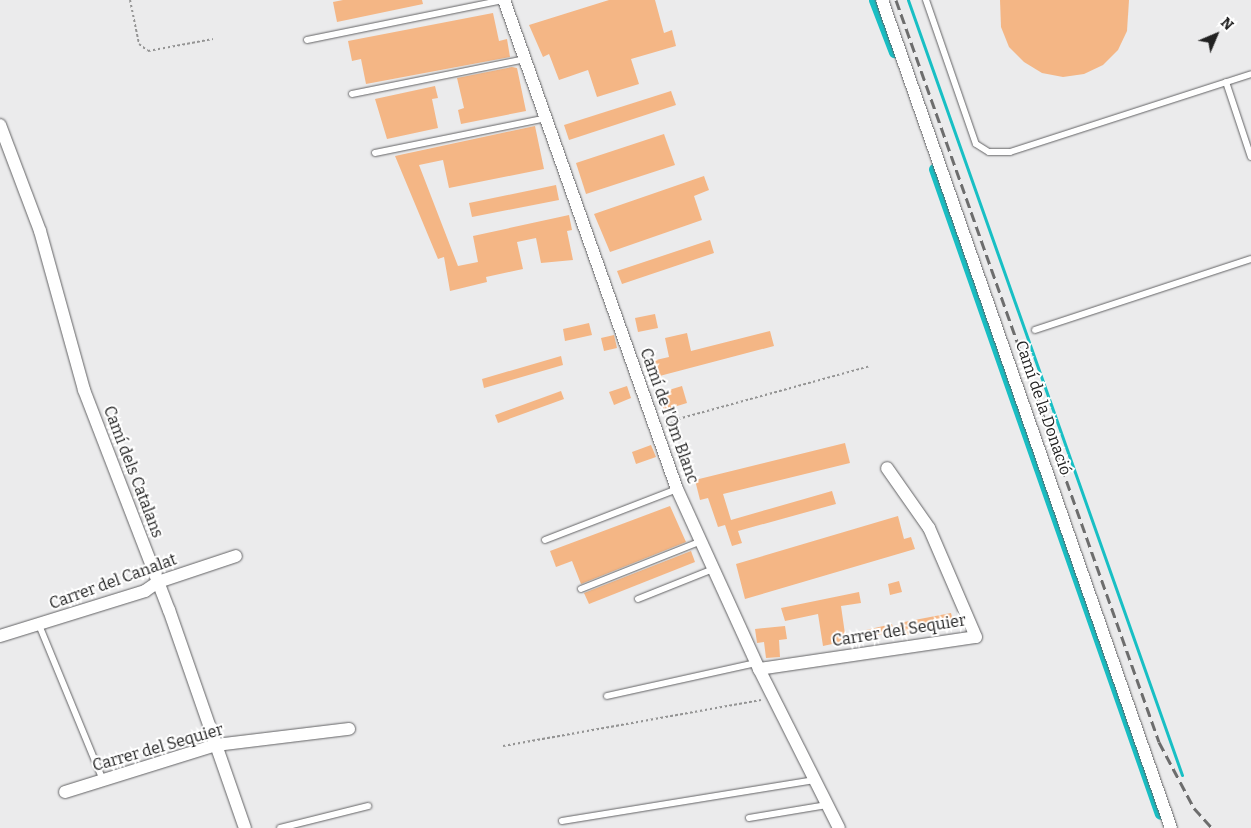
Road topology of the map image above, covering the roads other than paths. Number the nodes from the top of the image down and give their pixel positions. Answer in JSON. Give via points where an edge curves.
{"nodes":[{"id":1,"x":504,"y":0,"type":"edge"},
{"id":2,"x":882,"y":0,"type":"edge"},
{"id":3,"x":926,"y":0,"type":"edge"},
{"id":4,"x":307,"y":40,"type":"dead end"},
{"id":5,"x":525,"y":59,"type":"junction"},
{"id":6,"x":1251,"y":74,"type":"edge"},
{"id":7,"x":1226,"y":82,"type":"junction"},
{"id":8,"x":352,"y":94,"type":"dead end"},
{"id":9,"x":547,"y":118,"type":"junction"},
{"id":10,"x":0,"y":124,"type":"edge"},
{"id":11,"x":375,"y":153,"type":"dead end"},
{"id":12,"x":1251,"y":157,"type":"edge"},
{"id":13,"x":1251,"y":259,"type":"edge"},
{"id":14,"x":1035,"y":330,"type":"dead end"},
{"id":15,"x":887,"y":468,"type":"dead end"},
{"id":16,"x":677,"y":489,"type":"junction"},
{"id":17,"x":545,"y":540,"type":"dead end"},
{"id":18,"x":699,"y":542,"type":"junction"},
{"id":19,"x":236,"y":556,"type":"dead end"},
{"id":20,"x":713,"y":569,"type":"junction"},
{"id":21,"x":158,"y":582,"type":"junction"},
{"id":22,"x":580,"y":589,"type":"dead end"},
{"id":23,"x":638,"y":598,"type":"dead end"},
{"id":24,"x":39,"y":625,"type":"junction"},
{"id":25,"x":0,"y":636,"type":"edge"},
{"id":26,"x":758,"y":666,"type":"junction"},
{"id":27,"x":606,"y":696,"type":"dead end"},
{"id":28,"x":349,"y":729,"type":"dead end"},
{"id":29,"x":216,"y":745,"type":"junction"},
{"id":30,"x":103,"y":780,"type":"junction"},
{"id":31,"x":815,"y":780,"type":"junction"},
{"id":32,"x":65,"y":792,"type":"dead end"},
{"id":33,"x":827,"y":805,"type":"junction"},
{"id":34,"x":368,"y":806,"type":"dead end"},
{"id":35,"x":749,"y":818,"type":"dead end"},
{"id":36,"x":562,"y":821,"type":"dead end"},
{"id":37,"x":245,"y":828,"type":"edge"},
{"id":38,"x":280,"y":828,"type":"edge"},
{"id":39,"x":839,"y":828,"type":"edge"},
{"id":40,"x":1171,"y":828,"type":"edge"}],
"edges":[{"from":1,"to":4,"type":"lane"},
{"from":1,"to":5,"type":"street","name":"Camí de l'Om Blanc"},
{"from":2,"to":40,"type":"street","name":"Camí de la Donació"},
{"from":3,"to":7,"type":"lane","via":[[976,144],[989,152],[1010,152]]},
{"from":5,"to":8,"type":"lane"},
{"from":5,"to":9,"type":"street","name":"Camí de l'Om Blanc"},
{"from":6,"to":7,"type":"lane"},
{"from":7,"to":12,"type":"lane"},
{"from":9,"to":11,"type":"lane"},
{"from":9,"to":16,"type":"street","name":"Camí de l'Om Blanc"},
{"from":10,"to":21,"type":"street","name":"Camí dels Catalans","via":[[40,231],[84,390]]},
{"from":13,"to":14,"type":"lane"},
{"from":15,"to":26,"type":"street","name":"Carrer del Sequier","via":[[929,528],[976,636]]},
{"from":16,"to":17,"type":"lane"},
{"from":16,"to":18,"type":"street","name":"Camí de l'Om Blanc"},
{"from":18,"to":20,"type":"street","name":"Camí de l'Om Blanc"},
{"from":18,"to":22,"type":"lane"},
{"from":19,"to":21,"type":"street","name":"Carrer del Canalat"},
{"from":20,"to":23,"type":"lane"},
{"from":20,"to":26,"type":"street","name":"Camí de l'Om Blanc"},
{"from":21,"to":24,"type":"street","name":"Carrer del Canalat","via":[[145,591]]},
{"from":21,"to":29,"type":"street","name":"Camí dels Catalans"},
{"from":24,"to":25,"type":"street","name":"Carrer del Canalat"},
{"from":24,"to":30,"type":"lane"},
{"from":26,"to":27,"type":"lane"},
{"from":26,"to":31,"type":"street","name":"Camí de l'Om Blanc"},
{"from":28,"to":29,"type":"street","name":"Carrer del Sequier"},
{"from":29,"to":30,"type":"street","name":"Carrer del Sequier"},
{"from":29,"to":37,"type":"street","name":"Camí dels Catalans"},
{"from":30,"to":32,"type":"street","name":"Carrer del Sequier"},
{"from":31,"to":33,"type":"street","name":"Camí de l'Om Blanc"},
{"from":31,"to":36,"type":"lane"},
{"from":33,"to":35,"type":"lane"},
{"from":33,"to":39,"type":"street","name":"Camí de l'Om Blanc"},
{"from":34,"to":38,"type":"lane"}]}
